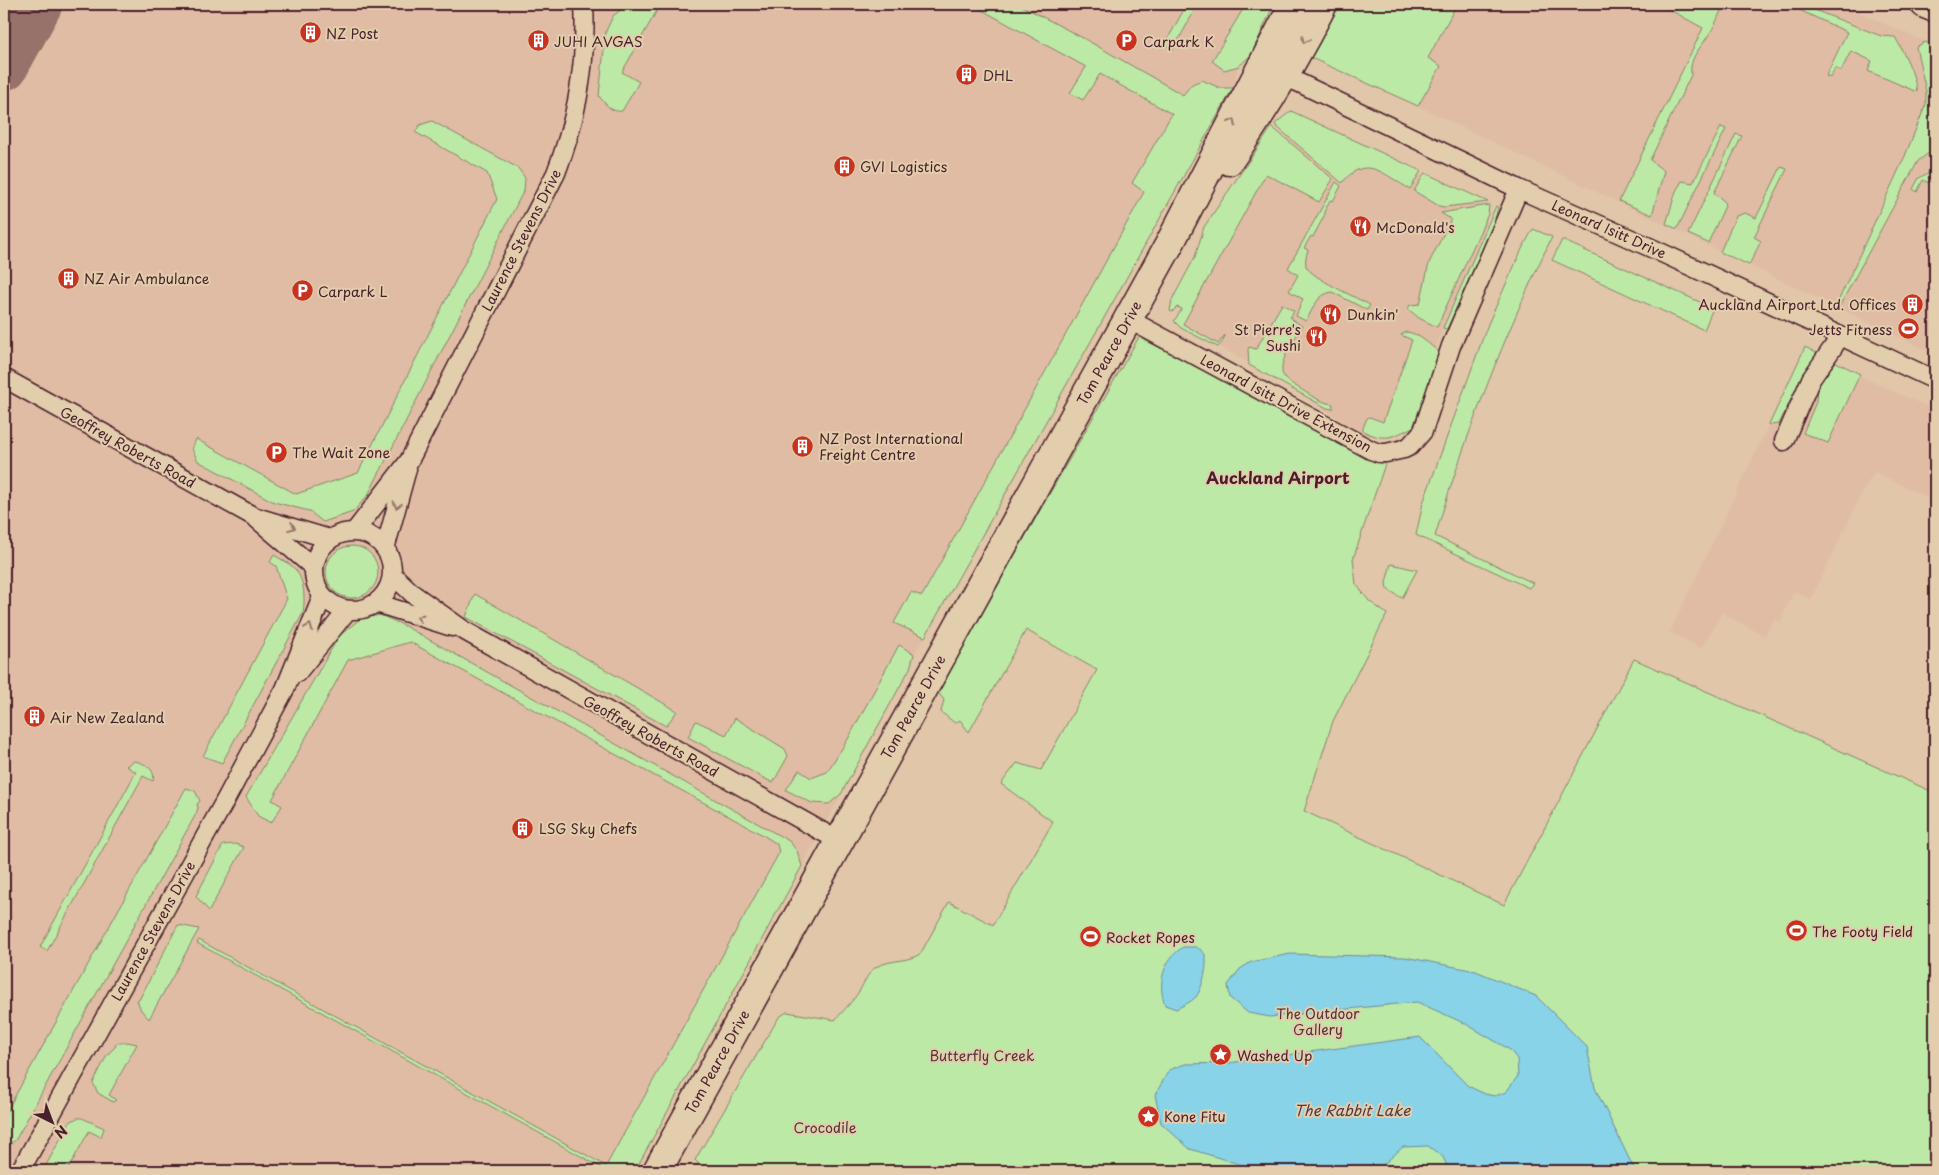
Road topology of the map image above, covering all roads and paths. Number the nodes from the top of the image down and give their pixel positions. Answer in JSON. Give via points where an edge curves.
{"nodes":[{"id":1,"x":584,"y":4,"type":"edge"},
{"id":2,"x":1294,"y":4,"type":"edge"},
{"id":3,"x":1324,"y":4,"type":"edge"},
{"id":4,"x":1924,"y":4,"type":"edge"},
{"id":5,"x":1935,"y":8,"type":"edge"},
{"id":6,"x":1285,"y":76,"type":"junction"},
{"id":7,"x":1519,"y":189,"type":"junction"},
{"id":8,"x":1170,"y":243,"type":"junction"},
{"id":9,"x":1128,"y":319,"type":"junction"},
{"id":10,"x":1838,"y":335,"type":"junction"},
{"id":11,"x":4,"y":378,"type":"edge"},
{"id":12,"x":1935,"y":380,"type":"edge"},
{"id":13,"x":1784,"y":442,"type":"dead end"},
{"id":14,"x":409,"y":461,"type":"junction"},
{"id":15,"x":253,"y":516,"type":"junction"},
{"id":16,"x":356,"y":531,"type":"junction"},
{"id":17,"x":330,"y":540,"type":"junction"},
{"id":18,"x":385,"y":549,"type":"junction"},
{"id":19,"x":313,"y":567,"type":"junction"},
{"id":20,"x":392,"y":574,"type":"junction"},
{"id":21,"x":322,"y":597,"type":"junction"},
{"id":22,"x":376,"y":604,"type":"junction"},
{"id":23,"x":347,"y":611,"type":"junction"},
{"id":24,"x":465,"y":631,"type":"junction"},
{"id":25,"x":285,"y":689,"type":"junction"},
{"id":26,"x":839,"y":840,"type":"junction"},
{"id":27,"x":20,"y":1171,"type":"edge"},
{"id":28,"x":657,"y":1171,"type":"edge"}],
"edges":[{"from":1,"to":14,"type":"street","name":"Laurence Stevens Drive","via":[[582,74],[568,142],[543,200]]},
{"from":8,"to":2,"type":"main road","name":"Tom Pearce Drive","one_way":true},
{"from":3,"to":6,"type":"main road","name":"Tom Pearce Drive","one_way":true},
{"from":4,"to":5,"type":"main road"},
{"from":6,"to":7,"type":"street","name":"Leonard Isitt Drive"},
{"from":6,"to":8,"type":"main road","name":"Tom Pearce Drive","via":[[1262,114]]},
{"from":7,"to":9,"type":"street","name":"Leonard Isitt Drive Extension","via":[[1451,346],[1423,431],[1404,449],[1386,453],[1371,450]]},
{"from":7,"to":10,"type":"street","name":"Leonard Isitt Drive"},
{"from":8,"to":9,"type":"main road","name":"Tom Pearce Drive"},
{"from":9,"to":26,"type":"main road","name":"Tom Pearce Drive"},
{"from":10,"to":12,"type":"street","name":"Leonard Isitt Drive"},
{"from":10,"to":13,"type":"street","via":[[1811,379]]},
{"from":11,"to":15,"type":"street","name":"Geoffrey Roberts Road"},
{"from":14,"to":16,"type":"street","name":"Laurence Stevens Drive"},
{"from":14,"to":18,"type":"street","name":"Laurence Stevens Drive","one_way":true},
{"from":15,"to":17,"type":"street","name":"Geoffrey Roberts Road","one_way":true},
{"from":15,"to":19,"type":"street","name":"Geoffrey Roberts Road"},
{"from":16,"to":17,"type":"street"},
{"from":16,"to":18,"type":"street","via":[[370,536]]},
{"from":17,"to":19,"type":"street","via":[[322,546]]},
{"from":18,"to":20,"type":"street"},
{"from":19,"to":21,"type":"street"},
{"from":20,"to":22,"type":"street","via":[[388,589]]},
{"from":20,"to":24,"type":"street","name":"Geoffrey Roberts Road"},
{"from":21,"to":23,"type":"street","via":[[332,606]]},
{"from":25,"to":21,"type":"street","name":"Laurence Stevens Drive","one_way":true},
{"from":22,"to":23,"type":"street"},
{"from":24,"to":22,"type":"street","name":"Geoffrey Roberts Road","one_way":true},
{"from":23,"to":25,"type":"street","name":"Laurence Stevens Drive"},
{"from":24,"to":26,"type":"street","name":"Geoffrey Roberts Road"},
{"from":25,"to":27,"type":"street","name":"Laurence Stevens Drive"},
{"from":26,"to":28,"type":"main road","name":"Tom Pearce Drive"}]}
